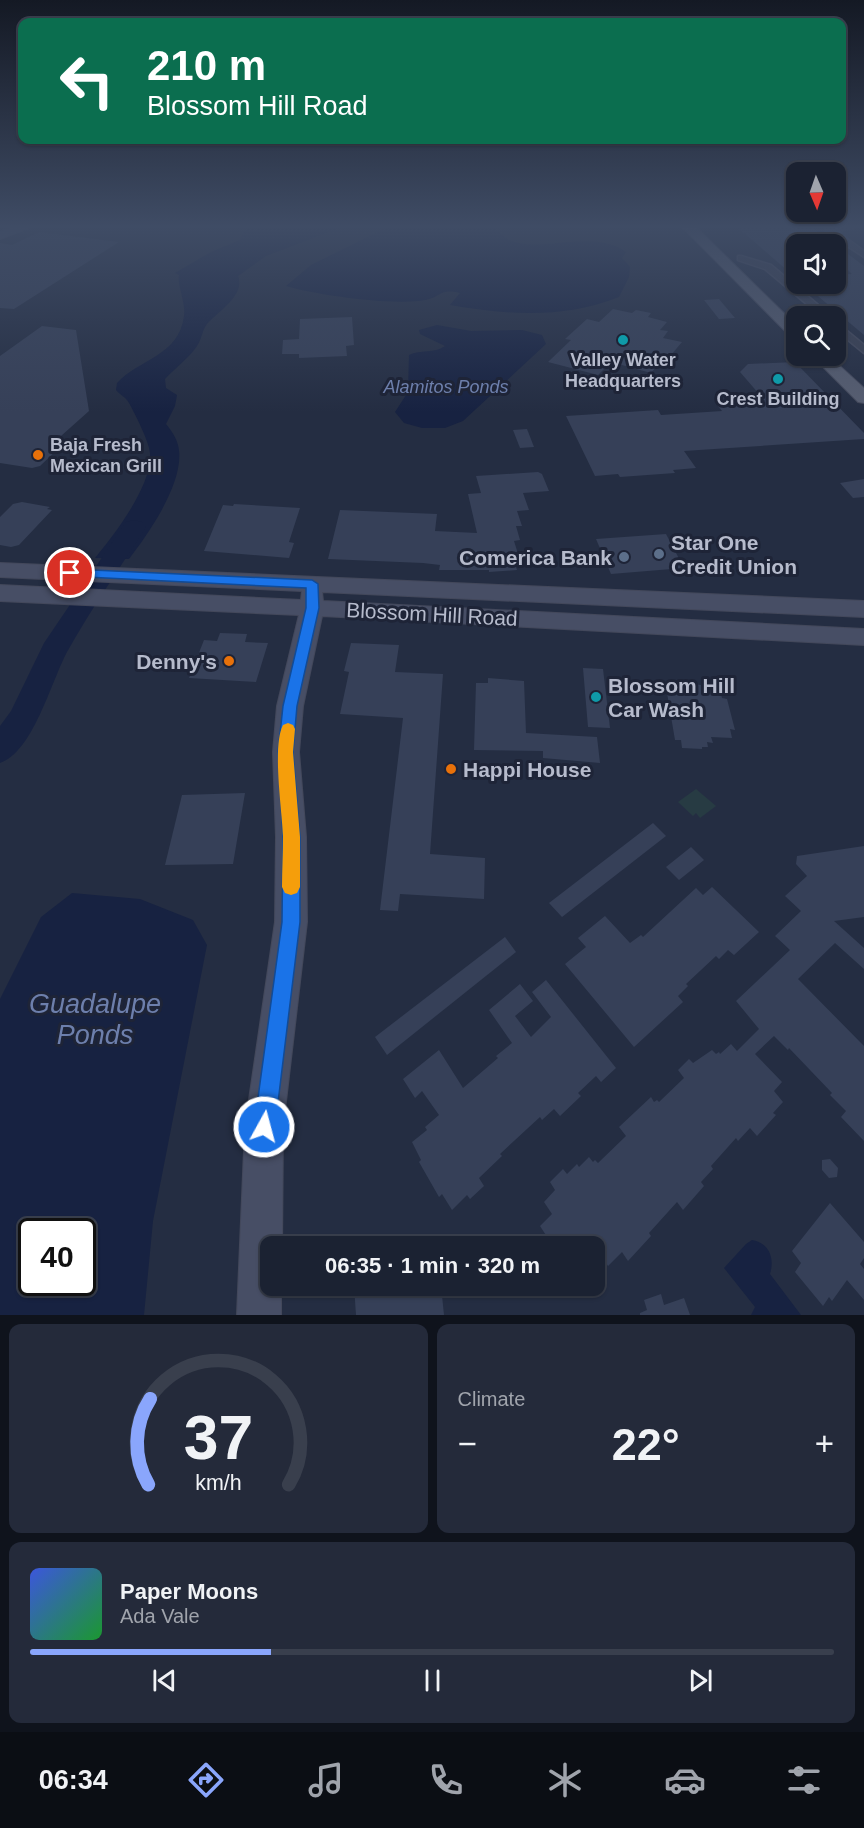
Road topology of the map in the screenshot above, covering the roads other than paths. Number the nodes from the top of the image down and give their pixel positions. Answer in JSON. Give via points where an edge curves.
{"nodes":[{"id":1,"x":750,"y":288,"type":"edge"},
{"id":2,"x":775,"y":288,"type":"edge"},
{"id":3,"x":793,"y":288,"type":"edge"},
{"id":4,"x":794,"y":306,"type":"edge"},
{"id":5,"x":814,"y":306,"type":"edge"},
{"id":6,"x":786,"y":323,"type":"edge"},
{"id":7,"x":846,"y":339,"type":"edge"},
{"id":8,"x":846,"y":350,"type":"edge"},
{"id":9,"x":860,"y":358,"type":"edge"},
{"id":10,"x":830,"y":366,"type":"edge"},
{"id":11,"x":864,"y":398,"type":"edge"},
{"id":12,"x":0,"y":570,"type":"edge"},
{"id":13,"x":36,"y":571,"type":"junction"},
{"id":14,"x":0,"y":580,"type":"edge"},
{"id":15,"x":0,"y":594,"type":"edge"},
{"id":16,"x":312,"y":596,"type":"junction"},
{"id":17,"x":718,"y":602,"type":"junction"},
{"id":18,"x":864,"y":609,"type":"edge"},
{"id":19,"x":683,"y":626,"type":"junction"},
{"id":20,"x":864,"y":637,"type":"edge"},
{"id":21,"x":259,"y":1315,"type":"edge"}],
"edges":[{"from":1,"to":6,"type":"main road"},
{"from":2,"to":4,"type":"main road"},
{"from":3,"to":5,"type":"street"},
{"from":7,"to":9,"type":"street"},
{"from":8,"to":9,"type":"main road"},
{"from":10,"to":11,"type":"main road"},
{"from":12,"to":13,"type":"main road","name":"Blossom Hill Road"},
{"from":13,"to":14,"type":"main road"},
{"from":13,"to":16,"type":"main road","name":"Blossom Hill Road","via":[[151,577]]},
{"from":15,"to":16,"type":"main road","name":"Blossom Hill Road","via":[[134,600]]},
{"from":16,"to":17,"type":"main road","name":"Blossom Hill Road"},
{"from":16,"to":19,"type":"main road","name":"Blossom Hill Road"},
{"from":16,"to":21,"type":"main road","via":[[290,706],[286,752],[291,922],[264,1127]]},
{"from":17,"to":18,"type":"main road","name":"Blossom Hill Road"},
{"from":17,"to":19,"type":"main road","via":[[711,611],[696,615]]},
{"from":19,"to":20,"type":"main road","name":"Blossom Hill Road"}]}
